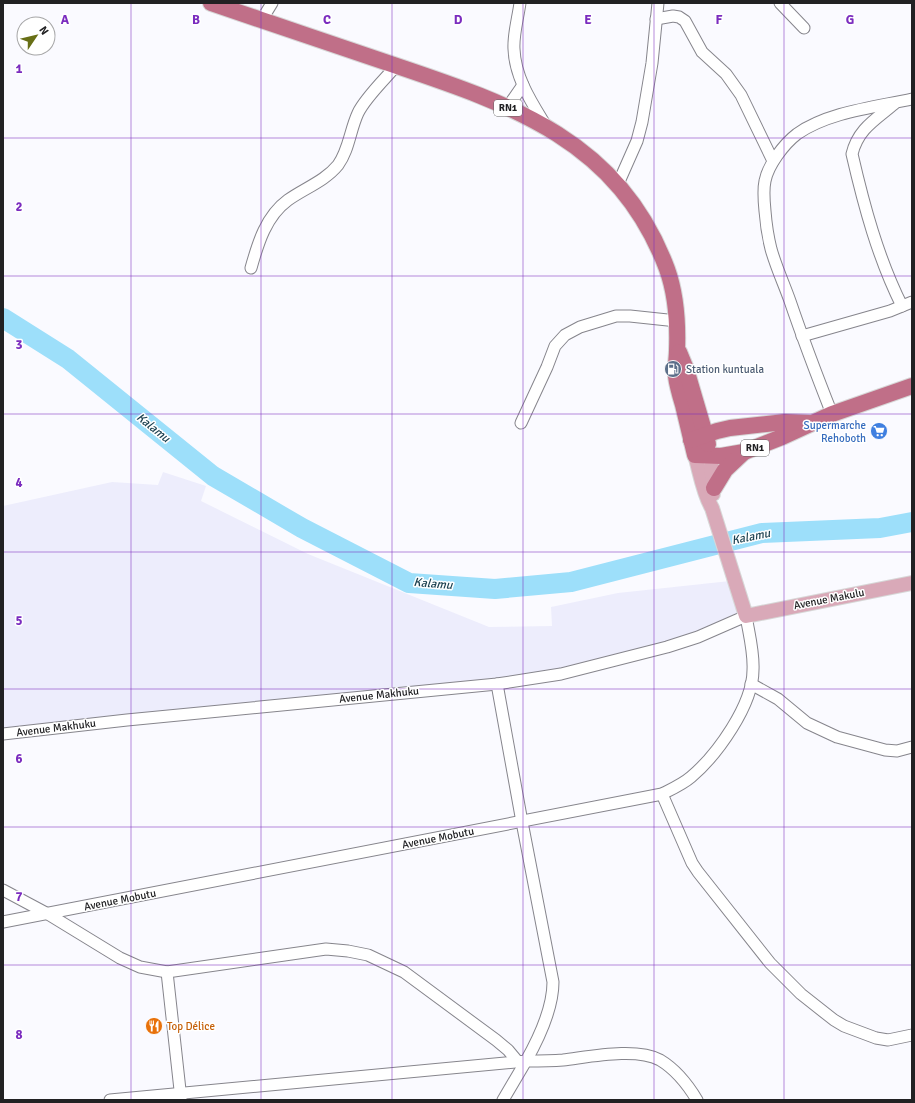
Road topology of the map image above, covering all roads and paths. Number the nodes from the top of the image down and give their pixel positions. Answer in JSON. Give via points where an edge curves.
{"nodes":[{"id":1,"x":211,"y":3,"type":"edge"},
{"id":2,"x":272,"y":3,"type":"edge"},
{"id":3,"x":520,"y":3,"type":"edge"},
{"id":4,"x":658,"y":3,"type":"edge"},
{"id":5,"x":780,"y":3,"type":"edge"},
{"id":6,"x":656,"y":19,"type":"junction"},
{"id":7,"x":262,"y":21,"type":"junction"},
{"id":8,"x":804,"y":28,"type":"dead end"},
{"id":9,"x":396,"y":66,"type":"junction"},
{"id":10,"x":523,"y":85,"type":"junction"},
{"id":11,"x":912,"y":99,"type":"edge"},
{"id":12,"x":896,"y":103,"type":"junction"},
{"id":13,"x":507,"y":108,"type":"junction"},
{"id":14,"x":546,"y":126,"type":"junction"},
{"id":15,"x":773,"y":162,"type":"junction"},
{"id":16,"x":618,"y":184,"type":"junction"},
{"id":17,"x":251,"y":268,"type":"dead end"},
{"id":18,"x":907,"y":304,"type":"edge"},
{"id":19,"x":677,"y":321,"type":"junction"},
{"id":20,"x":802,"y":336,"type":"junction"},
{"id":21,"x":677,"y":349,"type":"junction"},
{"id":22,"x":912,"y":386,"type":"edge"},
{"id":23,"x":696,"y":406,"type":"junction"},
{"id":24,"x":832,"y":414,"type":"junction"},
{"id":25,"x":521,"y":423,"type":"dead end"},
{"id":26,"x":810,"y":423,"type":"junction"},
{"id":27,"x":730,"y":428,"type":"junction"},
{"id":28,"x":701,"y":446,"type":"junction"},
{"id":29,"x":744,"y":452,"type":"junction"},
{"id":30,"x":714,"y":488,"type":"junction"},
{"id":31,"x":714,"y":513,"type":"junction"},
{"id":32,"x":912,"y":582,"type":"edge"},
{"id":33,"x":746,"y":616,"type":"junction"},
{"id":34,"x":497,"y":684,"type":"junction"},
{"id":35,"x":752,"y":684,"type":"junction"},
{"id":36,"x":3,"y":734,"type":"edge"},
{"id":37,"x":912,"y":747,"type":"edge"},
{"id":38,"x":662,"y":794,"type":"junction"},
{"id":39,"x":522,"y":822,"type":"junction"},
{"id":40,"x":3,"y":890,"type":"edge"},
{"id":41,"x":48,"y":914,"type":"junction"},
{"id":42,"x":3,"y":922,"type":"edge"},
{"id":43,"x":167,"y":972,"type":"junction"},
{"id":44,"x":912,"y":1035,"type":"edge"},
{"id":45,"x":522,"y":1061,"type":"junction"},
{"id":46,"x":181,"y":1097,"type":"edge"},
{"id":47,"x":110,"y":1100,"type":"edge"},
{"id":48,"x":503,"y":1100,"type":"edge"},
{"id":49,"x":697,"y":1100,"type":"edge"}],
"edges":[{"from":1,"to":7,"type":"highway","number":"RN1"},
{"from":2,"to":7,"type":"street"},
{"from":3,"to":10,"type":"street","via":[[514,48]]},
{"from":4,"to":6,"type":"street"},
{"from":5,"to":8,"type":"street"},
{"from":6,"to":15,"type":"street","via":[[673,16],[685,21],[702,52],[726,74],[741,95]]},
{"from":6,"to":16,"type":"street","via":[[642,122],[637,141]]},
{"from":7,"to":9,"type":"highway","number":"RN1"},
{"from":9,"to":13,"type":"highway","number":"RN1","via":[[454,85]]},
{"from":9,"to":17,"type":"street","via":[[358,113],[345,153],[338,164],[313,186],[288,200],[278,209],[259,240]]},
{"from":10,"to":13,"type":"street"},
{"from":10,"to":14,"type":"street"},
{"from":11,"to":12,"type":"street"},
{"from":12,"to":15,"type":"street","via":[[814,125],[797,135]]},
{"from":12,"to":18,"type":"street","via":[[861,132],[854,143],[852,154],[889,280]]},
{"from":13,"to":14,"type":"highway","number":"RN1"},
{"from":14,"to":16,"type":"highway","number":"RN1","via":[[577,147]]},
{"from":15,"to":20,"type":"street","via":[[767,170],[764,182],[766,225],[771,249]]},
{"from":16,"to":19,"type":"highway","number":"RN1","via":[[643,218],[667,270],[675,299]]},
{"from":18,"to":20,"type":"street"},
{"from":19,"to":21,"type":"highway","number":"RN1"},
{"from":19,"to":25,"type":"street","via":[[616,316],[580,326],[565,335],[555,346]]},
{"from":20,"to":24,"type":"street"},
{"from":21,"to":23,"type":"highway","number":"RN1","via":[[686,369]]},
{"from":21,"to":28,"type":"highway","number":"RN1","via":[[676,375]]},
{"from":22,"to":24,"type":"highway","number":"RN1"},
{"from":23,"to":27,"type":"highway"},
{"from":23,"to":28,"type":"highway","number":"RN1"},
{"from":24,"to":26,"type":"highway","number":"RN1"},
{"from":26,"to":27,"type":"highway","number":"RN1","via":[[786,422]]},
{"from":26,"to":29,"type":"highway","number":"RN1"},
{"from":27,"to":28,"type":"highway","number":"RN1","via":[[716,431]]},
{"from":28,"to":29,"type":"highway","number":"RN1","via":[[732,455]]},
{"from":28,"to":30,"type":"main road"},
{"from":28,"to":31,"type":"main road","via":[[709,503]]},
{"from":29,"to":30,"type":"highway","via":[[725,470]]},
{"from":30,"to":31,"type":"main road"},
{"from":31,"to":33,"type":"main road"},
{"from":32,"to":33,"type":"main road","name":"Avenue Makulu"},
{"from":33,"to":34,"type":"street","name":"Avenue Makhuku","via":[[668,647],[560,674]]},
{"from":33,"to":35,"type":"street","name":"Avenue Mobutu","via":[[753,655]]},
{"from":34,"to":36,"type":"street","name":"Avenue Makhuku"},
{"from":34,"to":39,"type":"street"},
{"from":35,"to":37,"type":"street","via":[[778,699],[808,722],[837,737],[885,750],[897,751]]},
{"from":35,"to":38,"type":"street","name":"Avenue Mobutu","via":[[736,722],[703,766],[690,778]]},
{"from":38,"to":39,"type":"street","name":"Avenue Mobutu"},
{"from":38,"to":44,"type":"street","via":[[692,863],[751,940],[785,979],[844,1026],[888,1040]]},
{"from":39,"to":41,"type":"street","name":"Avenue Mobutu"},
{"from":39,"to":45,"type":"street","via":[[553,982],[553,992],[541,1033]]},
{"from":40,"to":41,"type":"street"},
{"from":41,"to":42,"type":"street","name":"Avenue Mobutu"},
{"from":41,"to":43,"type":"street","via":[[120,958],[140,967]]},
{"from":43,"to":45,"type":"street","via":[[326,949],[368,955],[404,972]]},
{"from":43,"to":46,"type":"street"},
{"from":45,"to":46,"type":"street"},
{"from":45,"to":48,"type":"street"},
{"from":45,"to":49,"type":"street","via":[[617,1054],[650,1056],[660,1060],[673,1071]]},
{"from":46,"to":47,"type":"street"}]}
